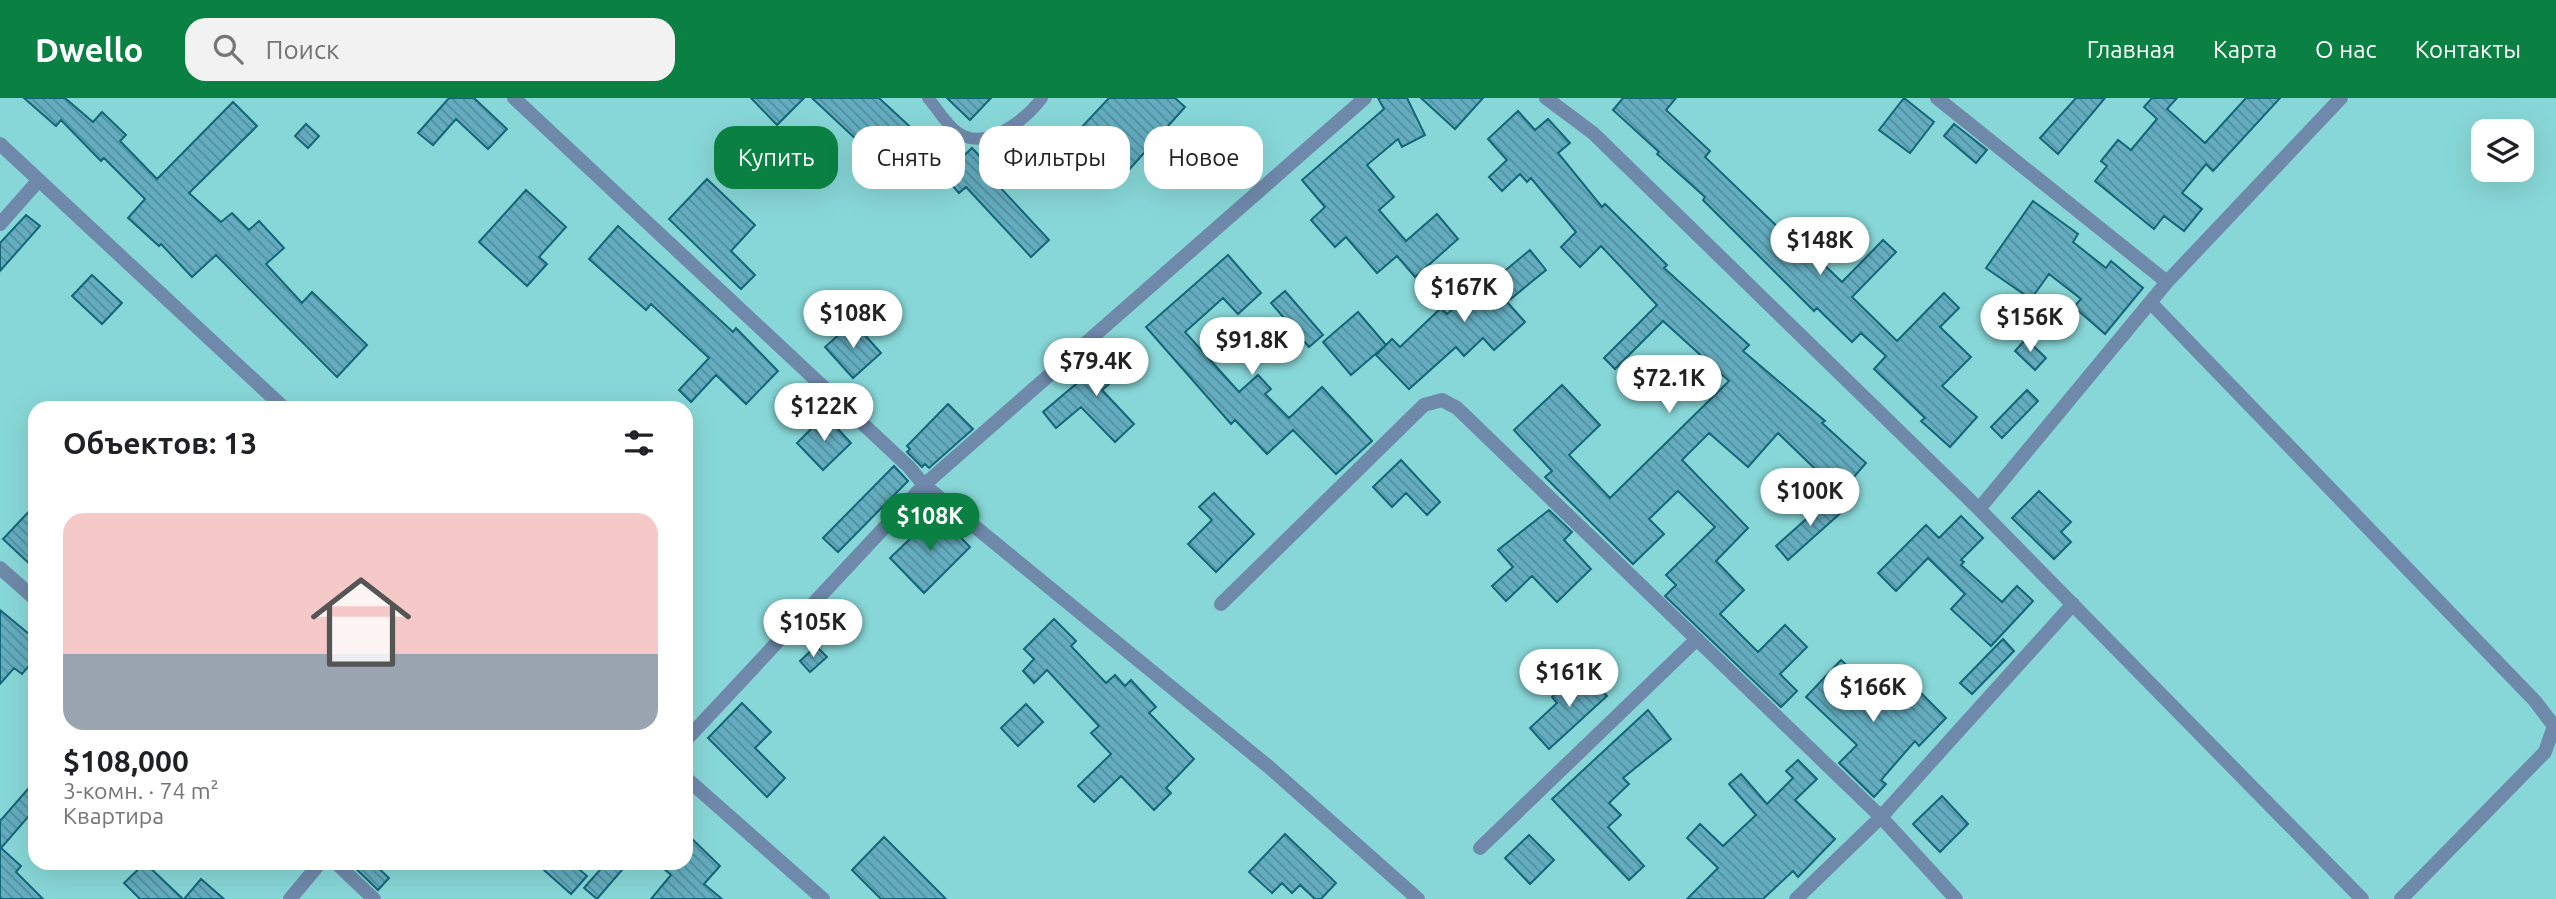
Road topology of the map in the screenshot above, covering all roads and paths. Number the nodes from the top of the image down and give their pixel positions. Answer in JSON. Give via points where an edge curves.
{"nodes":[{"id":1,"x":514,"y":98,"type":"edge"},
{"id":2,"x":928,"y":98,"type":"edge"},
{"id":3,"x":1042,"y":98,"type":"edge"},
{"id":4,"x":1365,"y":98,"type":"edge"},
{"id":5,"x":1546,"y":98,"type":"edge"},
{"id":6,"x":1937,"y":98,"type":"edge"},
{"id":7,"x":2341,"y":98,"type":"edge"},
{"id":8,"x":0,"y":144,"type":"edge"},
{"id":9,"x":38,"y":181,"type":"junction"},
{"id":10,"x":0,"y":224,"type":"edge"},
{"id":11,"x":2167,"y":282,"type":"junction"},
{"id":12,"x":2151,"y":303,"type":"junction"},
{"id":13,"x":276,"y":401,"type":"edge"},
{"id":14,"x":924,"y":485,"type":"junction"},
{"id":15,"x":1979,"y":509,"type":"junction"},
{"id":16,"x":0,"y":568,"type":"edge"},
{"id":17,"x":28,"y":593,"type":"edge"},
{"id":18,"x":1221,"y":604,"type":"dead end"},
{"id":19,"x":2073,"y":604,"type":"junction"},
{"id":20,"x":1697,"y":639,"type":"junction"},
{"id":21,"x":693,"y":732,"type":"edge"},
{"id":22,"x":693,"y":784,"type":"edge"},
{"id":23,"x":1881,"y":817,"type":"junction"},
{"id":24,"x":1479,"y":848,"type":"dead end"},
{"id":25,"x":314,"y":870,"type":"edge"},
{"id":26,"x":343,"y":870,"type":"edge"},
{"id":27,"x":290,"y":899,"type":"edge"},
{"id":28,"x":374,"y":899,"type":"edge"},
{"id":29,"x":823,"y":899,"type":"edge"},
{"id":30,"x":1418,"y":899,"type":"edge"},
{"id":31,"x":1796,"y":899,"type":"edge"},
{"id":32,"x":1956,"y":899,"type":"edge"},
{"id":33,"x":2362,"y":899,"type":"edge"},
{"id":34,"x":2401,"y":899,"type":"edge"}],
"edges":[{"from":1,"to":14,"type":"street"},
{"from":2,"to":3,"type":"lane","via":[[957,132],[971,138],[1012,126]]},
{"from":4,"to":14,"type":"street"},
{"from":5,"to":15,"type":"street","via":[[1592,133]]},
{"from":6,"to":11,"type":"street"},
{"from":7,"to":11,"type":"street"},
{"from":8,"to":9,"type":"street"},
{"from":9,"to":10,"type":"street"},
{"from":9,"to":13,"type":"street"},
{"from":11,"to":12,"type":"street"},
{"from":12,"to":15,"type":"street"},
{"from":12,"to":34,"type":"street","via":[[2554,726],[2546,752]]},
{"from":14,"to":21,"type":"street"},
{"from":14,"to":30,"type":"street","via":[[1269,766]]},
{"from":15,"to":19,"type":"street"},
{"from":16,"to":17,"type":"street"},
{"from":18,"to":20,"type":"street","via":[[1424,405],[1443,400],[1457,408]]},
{"from":19,"to":23,"type":"street"},
{"from":19,"to":33,"type":"street"},
{"from":20,"to":23,"type":"street"},
{"from":20,"to":24,"type":"street"},
{"from":22,"to":29,"type":"street"},
{"from":23,"to":31,"type":"street"},
{"from":23,"to":32,"type":"street"},
{"from":25,"to":27,"type":"street"},
{"from":26,"to":28,"type":"street"}]}
